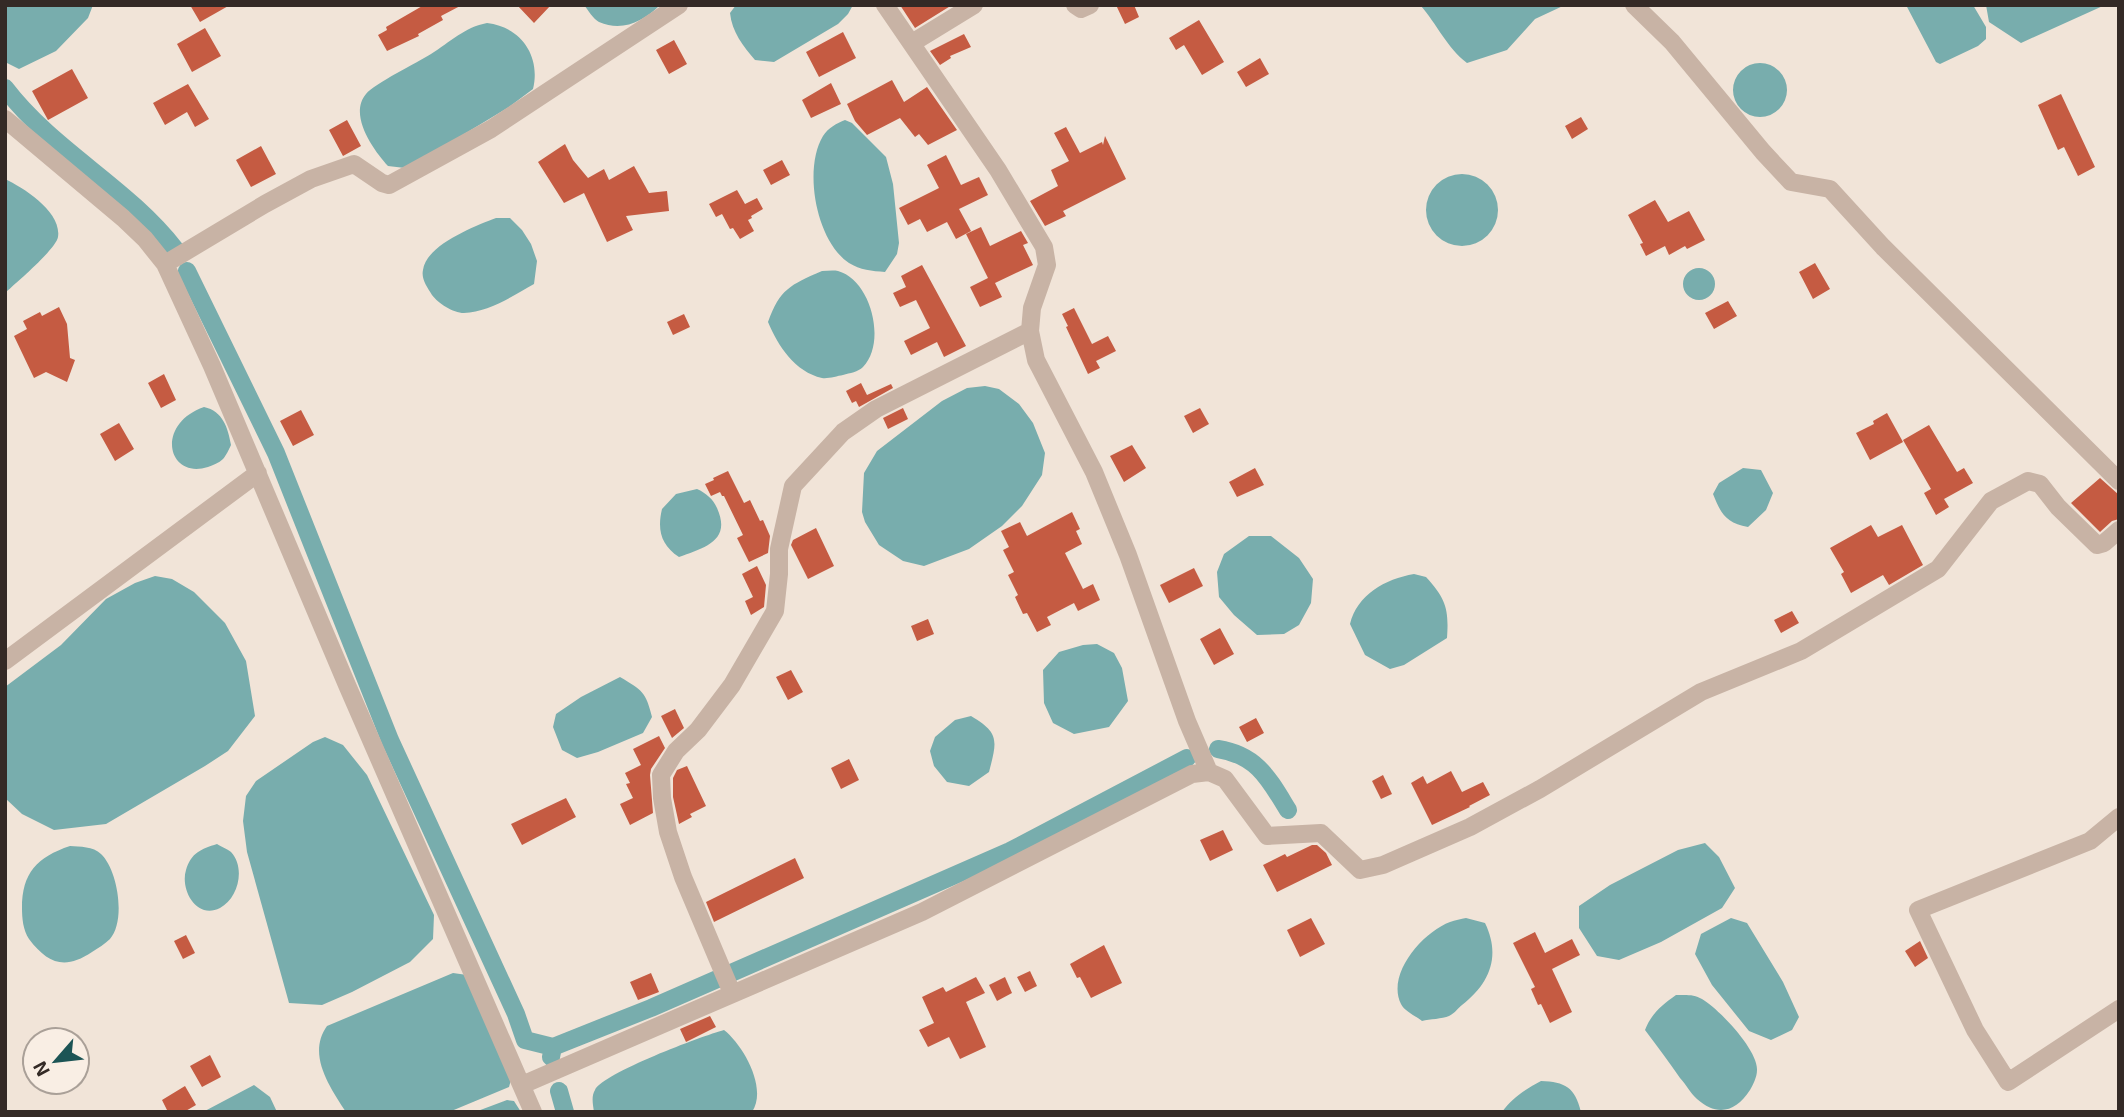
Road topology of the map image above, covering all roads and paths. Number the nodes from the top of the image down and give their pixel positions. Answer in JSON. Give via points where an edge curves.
{"nodes":[{"id":1,"x":679,"y":5,"type":"edge"},
{"id":2,"x":885,"y":5,"type":"edge"},
{"id":3,"x":974,"y":5,"type":"edge"},
{"id":4,"x":1075,"y":5,"type":"edge"},
{"id":5,"x":1090,"y":5,"type":"edge"},
{"id":6,"x":1634,"y":5,"type":"edge"},
{"id":7,"x":912,"y":43,"type":"junction"},
{"id":8,"x":5,"y":119,"type":"edge"},
{"id":9,"x":165,"y":264,"type":"junction"},
{"id":10,"x":1030,"y":331,"type":"junction"},
{"id":11,"x":258,"y":473,"type":"junction"},
{"id":12,"x":2119,"y":481,"type":"edge"},
{"id":13,"x":2119,"y":530,"type":"edge"},
{"id":14,"x":5,"y":661,"type":"edge"},
{"id":15,"x":1209,"y":772,"type":"junction"},
{"id":16,"x":2119,"y":817,"type":"edge"},
{"id":17,"x":732,"y":993,"type":"junction"},
{"id":18,"x":2119,"y":1009,"type":"edge"},
{"id":19,"x":522,"y":1085,"type":"junction"},
{"id":20,"x":533,"y":1112,"type":"edge"}],
"edges":[{"from":1,"to":9,"type":"street","via":[[491,130],[390,185],[354,164],[299,186]]},
{"from":2,"to":7,"type":"street"},
{"from":3,"to":7,"type":"street"},
{"from":4,"to":5,"type":"street","via":[[1081,9]]},
{"from":6,"to":12,"type":"street","via":[[1672,42],[1791,182],[1830,189]]},
{"from":7,"to":10,"type":"street","via":[[1044,247],[1047,265],[1032,308]]},
{"from":8,"to":9,"type":"street","via":[[123,218]]},
{"from":9,"to":11,"type":"street"},
{"from":10,"to":15,"type":"street","via":[[1036,360],[1094,472],[1118,531]]},
{"from":10,"to":17,"type":"street","via":[[876,410],[843,432],[793,486],[779,549],[775,611],[732,685],[661,775],[668,832]]},
{"from":11,"to":14,"type":"street"},
{"from":11,"to":19,"type":"street"},
{"from":13,"to":15,"type":"street","via":[[2096,545],[2040,484],[2028,481],[1992,501],[1938,569],[1801,651],[1701,692],[1470,827],[1383,864],[1360,870],[1321,833],[1267,836],[1225,779]]},
{"from":15,"to":17,"type":"street","via":[[1171,783],[922,912]]},
{"from":16,"to":18,"type":"street","via":[[2090,841],[1918,910],[1975,1030],[2008,1082]]},
{"from":17,"to":19,"type":"street"},
{"from":19,"to":20,"type":"street"}]}
